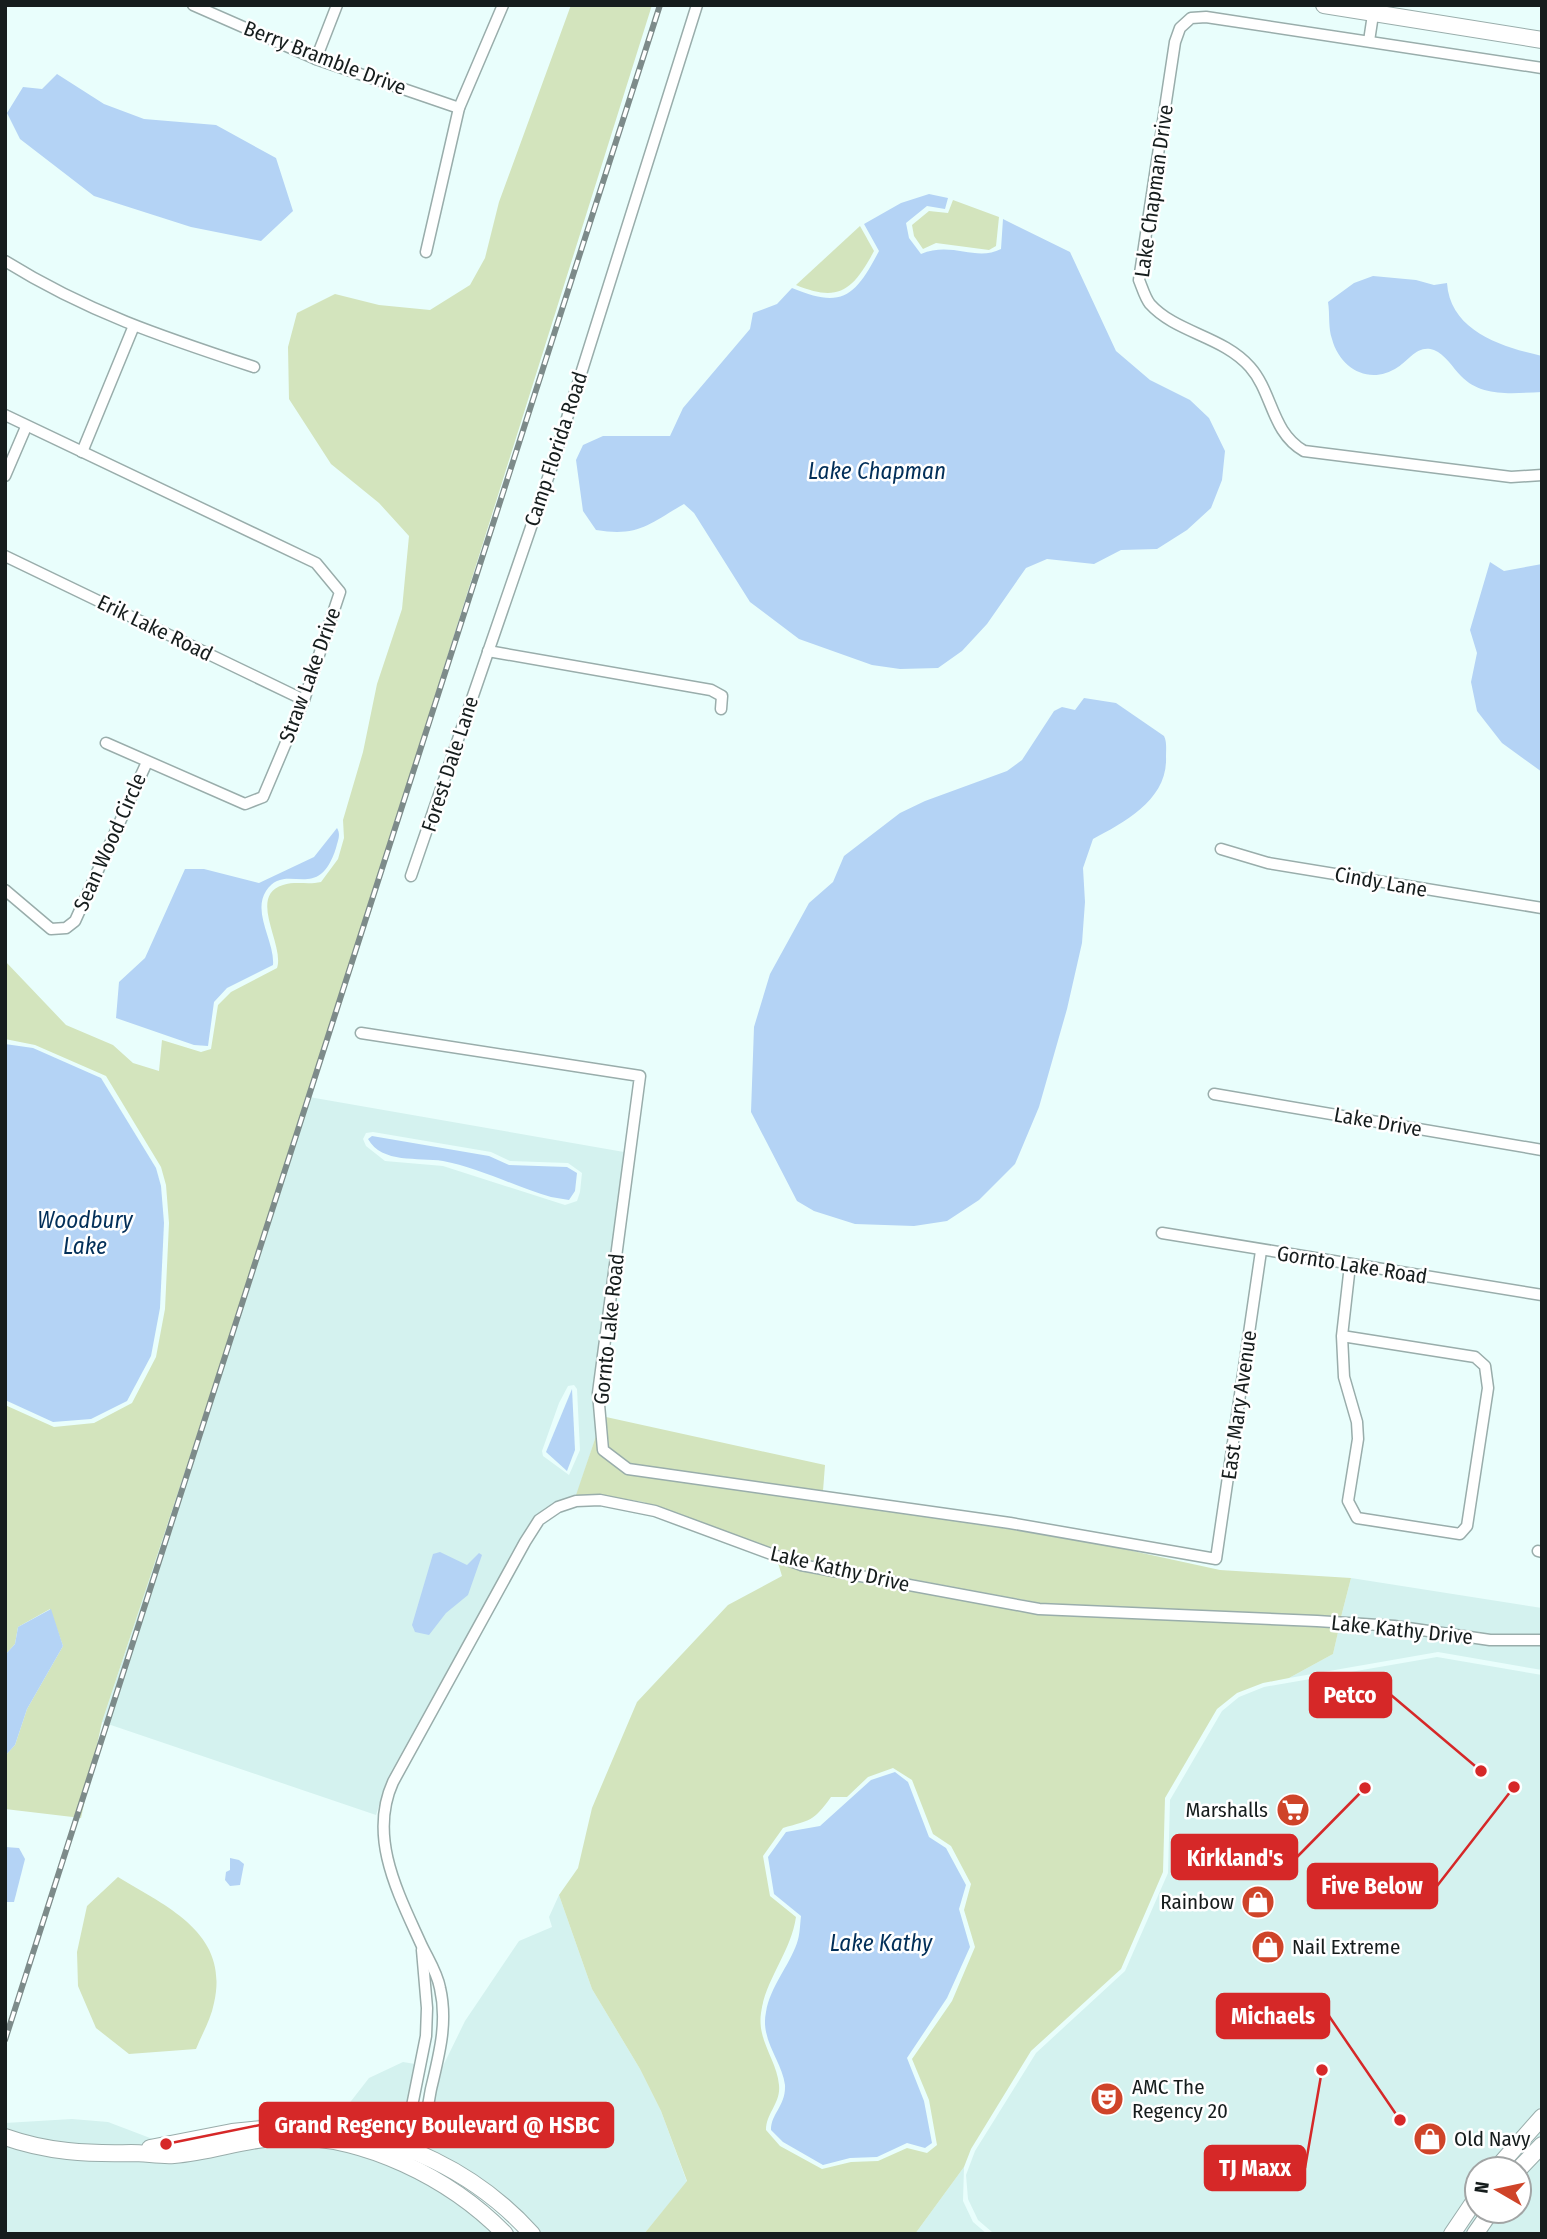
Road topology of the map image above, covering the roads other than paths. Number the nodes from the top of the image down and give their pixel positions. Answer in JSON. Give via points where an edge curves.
{"nodes":[{"id":1,"x":192,"y":5,"type":"edge"},
{"id":2,"x":337,"y":5,"type":"edge"},
{"id":3,"x":503,"y":5,"type":"edge"},
{"id":4,"x":697,"y":5,"type":"edge"},
{"id":5,"x":1324,"y":5,"type":"edge"},
{"id":6,"x":1374,"y":9,"type":"edge"},
{"id":7,"x":1542,"y":40,"type":"edge"},
{"id":8,"x":1369,"y":41,"type":"junction"},
{"id":9,"x":316,"y":59,"type":"junction"},
{"id":10,"x":1542,"y":68,"type":"edge"},
{"id":11,"x":459,"y":108,"type":"junction"},
{"id":12,"x":426,"y":252,"type":"dead end"},
{"id":13,"x":5,"y":261,"type":"edge"},
{"id":14,"x":133,"y":328,"type":"junction"},
{"id":15,"x":254,"y":367,"type":"dead end"},
{"id":16,"x":5,"y":415,"type":"edge"},
{"id":17,"x":26,"y":427,"type":"junction"},
{"id":18,"x":82,"y":452,"type":"junction"},
{"id":19,"x":1542,"y":475,"type":"edge"},
{"id":20,"x":5,"y":476,"type":"edge"},
{"id":21,"x":5,"y":556,"type":"edge"},
{"id":22,"x":488,"y":651,"type":"junction"},
{"id":23,"x":304,"y":701,"type":"junction"},
{"id":24,"x":721,"y":709,"type":"dead end"},
{"id":25,"x":106,"y":743,"type":"dead end"},
{"id":26,"x":147,"y":762,"type":"junction"},
{"id":27,"x":1222,"y":849,"type":"dead end"},
{"id":28,"x":411,"y":876,"type":"dead end"},
{"id":29,"x":5,"y":890,"type":"edge"},
{"id":30,"x":1542,"y":908,"type":"edge"},
{"id":31,"x":361,"y":1033,"type":"dead end"},
{"id":32,"x":1214,"y":1094,"type":"dead end"},
{"id":33,"x":1542,"y":1150,"type":"edge"},
{"id":34,"x":1162,"y":1233,"type":"dead end"},
{"id":35,"x":1261,"y":1251,"type":"junction"},
{"id":36,"x":1350,"y":1265,"type":"junction"},
{"id":37,"x":1542,"y":1295,"type":"edge"},
{"id":38,"x":1342,"y":1336,"type":"junction"},
{"id":39,"x":1216,"y":1559,"type":"joint"},
{"id":40,"x":1542,"y":1640,"type":"edge"},
{"id":41,"x":422,"y":1947,"type":"junction"},
{"id":42,"x":1542,"y":2117,"type":"edge"},
{"id":43,"x":5,"y":2137,"type":"edge"},
{"id":44,"x":409,"y":2149,"type":"junction"},
{"id":45,"x":134,"y":2153,"type":"junction"},
{"id":46,"x":1508,"y":2155,"type":"edge"},
{"id":47,"x":403,"y":2165,"type":"junction"},
{"id":48,"x":505,"y":2234,"type":"edge"},
{"id":49,"x":532,"y":2234,"type":"edge"}],
"edges":[{"from":1,"to":9,"type":"street","name":"Berry Bramble Drive"},
{"from":2,"to":9,"type":"street"},
{"from":3,"to":11,"type":"street"},
{"from":4,"to":22,"type":"street","name":"Camp Florida Road","via":[[551,469]]},
{"from":5,"to":6,"type":"street"},
{"from":6,"to":7,"type":"street"},
{"from":6,"to":8,"type":"street"},
{"from":8,"to":10,"type":"street","name":"Lake Chapman Drive"},
{"from":8,"to":19,"type":"street","name":"Lake Chapman Drive","via":[[1206,17],[1191,18],[1180,29],[1139,280],[1148,302],[1162,315],[1213,339],[1250,367],[1289,442],[1304,451],[1511,477]]},
{"from":9,"to":11,"type":"street","name":"Berry Bramble Drive"},
{"from":11,"to":12,"type":"street"},
{"from":13,"to":14,"type":"street","via":[[54,292]]},
{"from":14,"to":15,"type":"street"},
{"from":14,"to":18,"type":"street"},
{"from":16,"to":17,"type":"street","name":"Straw Lake Drive"},
{"from":17,"to":18,"type":"street","name":"Straw Lake Drive"},
{"from":17,"to":20,"type":"street"},
{"from":18,"to":23,"type":"street","name":"Straw Lake Drive","via":[[316,563],[340,592]]},
{"from":21,"to":23,"type":"street","name":"Erik Lake Road"},
{"from":22,"to":24,"type":"street","via":[[711,690],[722,696]]},
{"from":22,"to":28,"type":"street","name":"Forest Dale Lane"},
{"from":23,"to":26,"type":"street","name":"Straw Lake Drive","via":[[263,797],[245,804]]},
{"from":25,"to":26,"type":"street","name":"Straw Lake Drive"},
{"from":26,"to":29,"type":"street","name":"Sean Wood Circle","via":[[75,921],[66,928],[51,929]]},
{"from":27,"to":30,"type":"street","name":"Cindy Lane","via":[[1268,863]]},
{"from":31,"to":39,"type":"street","name":"Gornto Lake Road","via":[[640,1076],[598,1393],[603,1450],[628,1469],[1010,1523]]},
{"from":32,"to":33,"type":"street","name":"Lake Drive"},
{"from":34,"to":35,"type":"street","name":"Gornto Lake Road"},
{"from":35,"to":36,"type":"street","name":"Gornto Lake Road"},
{"from":35,"to":39,"type":"street","name":"East Mary Avenue"},
{"from":36,"to":37,"type":"street","name":"Gornto Lake Road"},
{"from":36,"to":38,"type":"street"},
{"from":38,"to":38,"type":"street","via":[[1344,1377],[1357,1423],[1348,1501],[1352,1513],[1357,1518],[1460,1534],[1467,1526],[1488,1388],[1485,1366],[1475,1357]]},
{"from":40,"to":41,"type":"street","name":"Lake Kathy Drive","via":[[1490,1640],[1394,1626],[1039,1609],[801,1564],[642,1507],[592,1499],[569,1502],[532,1529],[387,1796],[382,1819],[384,1847]]},
{"from":41,"to":44,"type":"street","name":"Lake Kathy Drive","via":[[428,2008]]},
{"from":41,"to":44,"type":"street","name":"Lake Kathy Drive","via":[[440,1987],[443,2025],[422,2133]]},
{"from":42,"to":46,"type":"street"},
{"from":43,"to":45,"type":"street","via":[[86,2154]]},
{"from":44,"to":45,"type":"street","via":[[343,2132],[286,2127],[232,2132]]},
{"from":44,"to":47,"type":"street","name":"Lake Kathy Drive"},
{"from":44,"to":49,"type":"street","via":[[480,2187]]},
{"from":45,"to":47,"type":"street","via":[[174,2155],[237,2142],[299,2137],[341,2143]]},
{"from":47,"to":48,"type":"street","via":[[459,2196]]}]}
